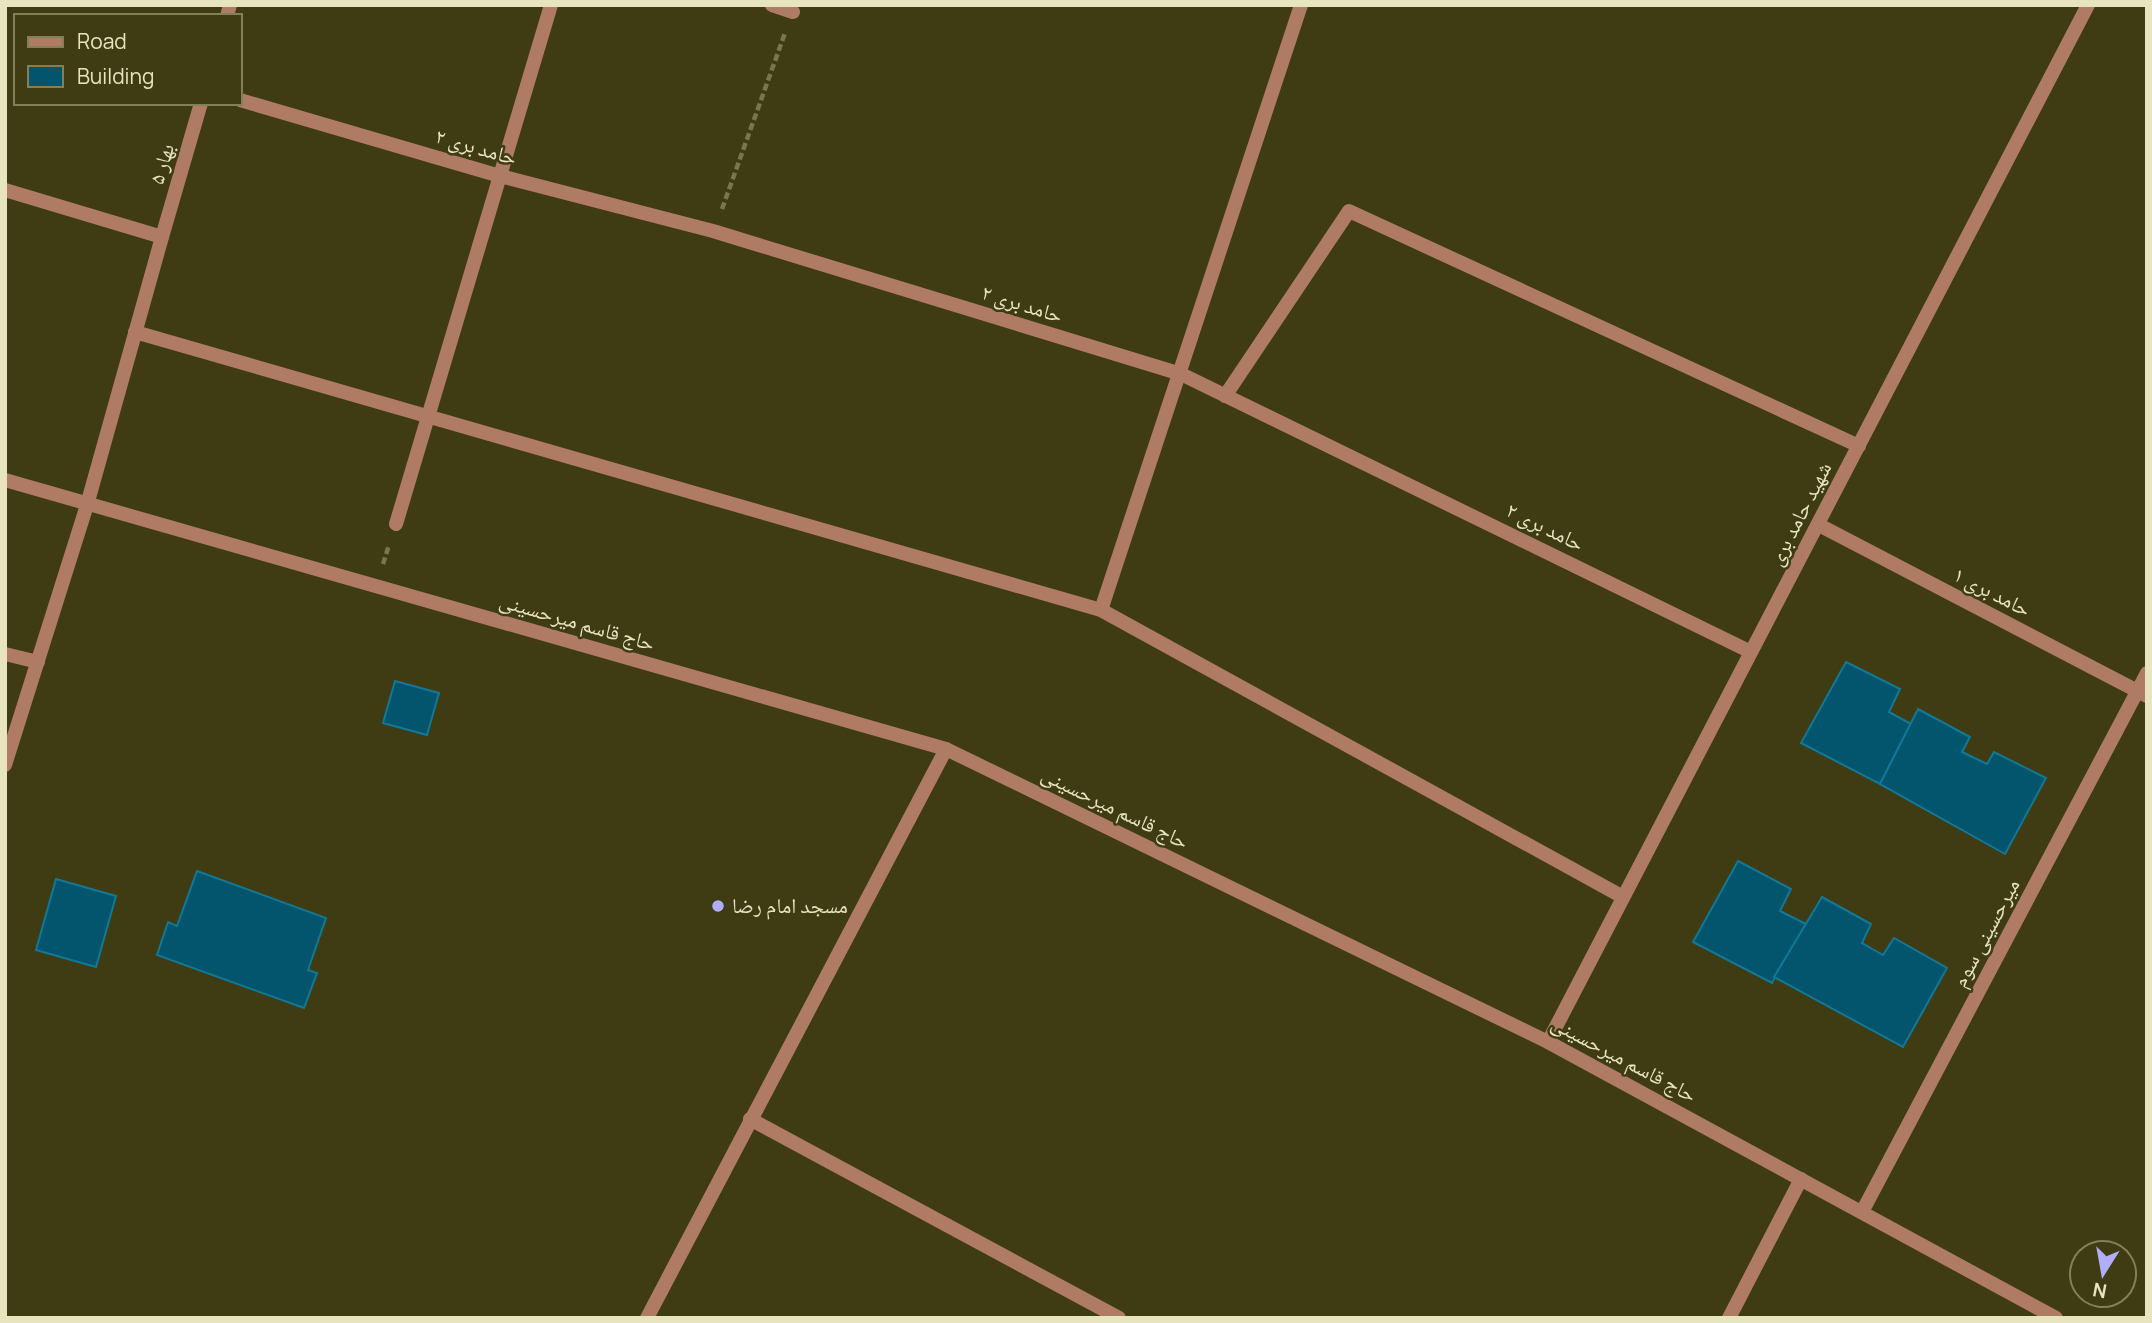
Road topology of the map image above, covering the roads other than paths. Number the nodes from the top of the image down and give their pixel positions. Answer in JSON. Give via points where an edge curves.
{"nodes":[{"id":1,"x":551,"y":5,"type":"edge"},
{"id":2,"x":772,"y":5,"type":"edge"},
{"id":3,"x":1301,"y":5,"type":"edge"},
{"id":4,"x":2088,"y":5,"type":"edge"},
{"id":5,"x":793,"y":12,"type":"road end"},
{"id":6,"x":242,"y":101,"type":"edge"},
{"id":7,"x":200,"y":105,"type":"edge"},
{"id":8,"x":500,"y":176,"type":"junction"},
{"id":9,"x":5,"y":190,"type":"edge"},
{"id":10,"x":162,"y":237,"type":"junction"},
{"id":11,"x":135,"y":332,"type":"junction"},
{"id":12,"x":1181,"y":374,"type":"junction"},
{"id":13,"x":1224,"y":396,"type":"junction"},
{"id":14,"x":428,"y":416,"type":"junction"},
{"id":15,"x":1859,"y":446,"type":"junction"},
{"id":16,"x":5,"y":480,"type":"edge"},
{"id":17,"x":87,"y":505,"type":"junction"},
{"id":18,"x":396,"y":524,"type":"road end"},
{"id":19,"x":1819,"y":525,"type":"junction"},
{"id":20,"x":1101,"y":610,"type":"junction"},
{"id":21,"x":1751,"y":652,"type":"junction"},
{"id":22,"x":5,"y":654,"type":"edge"},
{"id":23,"x":38,"y":662,"type":"junction"},
{"id":24,"x":2147,"y":673,"type":"edge"},
{"id":25,"x":2142,"y":693,"type":"edge"},
{"id":26,"x":946,"y":750,"type":"junction"},
{"id":27,"x":5,"y":765,"type":"edge"},
{"id":28,"x":1623,"y":897,"type":"junction"},
{"id":29,"x":1548,"y":1042,"type":"junction"},
{"id":30,"x":750,"y":1119,"type":"junction"},
{"id":31,"x":1801,"y":1179,"type":"junction"},
{"id":32,"x":1862,"y":1212,"type":"junction"},
{"id":33,"x":647,"y":1318,"type":"edge"},
{"id":34,"x":1119,"y":1318,"type":"edge"},
{"id":35,"x":1729,"y":1318,"type":"edge"},
{"id":36,"x":2056,"y":1318,"type":"edge"}],
"edges":[{"from":1,"to":8,"type":"street"},
{"from":2,"to":5,"type":"street"},
{"from":3,"to":12,"type":"street"},
{"from":4,"to":15,"type":"street","name":"شهید حامد بری"},
{"from":6,"to":8,"type":"street","name":"حامد بری ۲"},
{"from":7,"to":10,"type":"street","name":"بهار ۵"},
{"from":8,"to":12,"type":"street","name":"حامد بری ۲","via":[[713,231]]},
{"from":8,"to":14,"type":"street"},
{"from":9,"to":10,"type":"street"},
{"from":10,"to":11,"type":"street","name":"بهار ۵"},
{"from":11,"to":14,"type":"street"},
{"from":11,"to":17,"type":"street","name":"بهار ۵"},
{"from":12,"to":13,"type":"street","name":"حامد بری ۲"},
{"from":12,"to":20,"type":"street"},
{"from":13,"to":15,"type":"street","via":[[1349,211]]},
{"from":13,"to":21,"type":"street","name":"حامد بری ۲"},
{"from":14,"to":18,"type":"street"},
{"from":14,"to":20,"type":"street"},
{"from":15,"to":19,"type":"street","name":"شهید حامد بری"},
{"from":16,"to":17,"type":"street","name":"حاج قاسم میرحسینی"},
{"from":17,"to":23,"type":"street","name":"بهار ۵"},
{"from":17,"to":26,"type":"street","name":"حاج قاسم میرحسینی"},
{"from":19,"to":21,"type":"street","name":"شهید حامد بری"},
{"from":19,"to":25,"type":"street","name":"حامد بری ۱"},
{"from":20,"to":28,"type":"street"},
{"from":21,"to":28,"type":"street","name":"شهید حامد بری"},
{"from":22,"to":23,"type":"street"},
{"from":23,"to":27,"type":"street","name":"بهار ۵"},
{"from":24,"to":25,"type":"street","name":"میرحسینی سوم"},
{"from":25,"to":32,"type":"street","name":"میرحسینی سوم"},
{"from":26,"to":29,"type":"street","name":"حاج قاسم میرحسینی"},
{"from":26,"to":30,"type":"street"},
{"from":28,"to":29,"type":"street","name":"شهید حامد بری"},
{"from":29,"to":31,"type":"street","name":"حاج قاسم میرحسینی"},
{"from":30,"to":33,"type":"street"},
{"from":30,"to":34,"type":"street"},
{"from":31,"to":32,"type":"street","name":"حاج قاسم میرحسینی"},
{"from":31,"to":35,"type":"street"},
{"from":32,"to":36,"type":"street","name":"حاج قاسم میرحسینی"}]}
